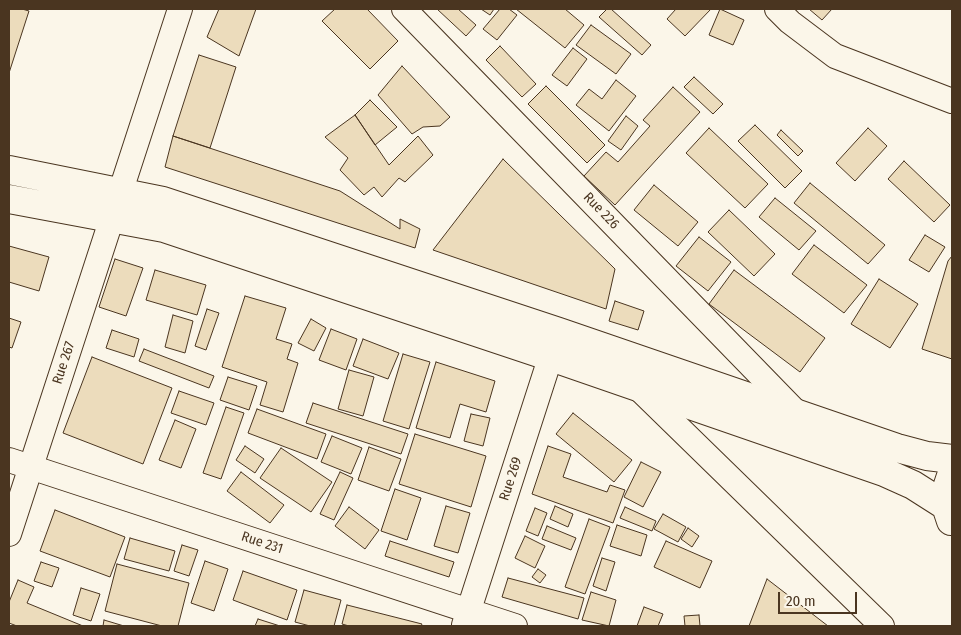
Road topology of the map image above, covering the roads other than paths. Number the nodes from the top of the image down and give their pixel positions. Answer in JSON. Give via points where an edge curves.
{"nodes":[{"id":1,"x":180,"y":9,"type":"edge"},
{"id":2,"x":404,"y":9,"type":"edge"},
{"id":3,"x":777,"y":9,"type":"edge"},
{"id":4,"x":952,"y":101,"type":"edge"},
{"id":5,"x":9,"y":170,"type":"edge"},
{"id":6,"x":9,"y":199,"type":"edge"},
{"id":7,"x":116,"y":205,"type":"junction"},
{"id":8,"x":559,"y":332,"type":"junction"},
{"id":9,"x":551,"y":357,"type":"junction"},
{"id":10,"x":638,"y":388,"type":"junction"},
{"id":11,"x":798,"y":414,"type":"junction"},
{"id":12,"x":952,"y":459,"type":"edge"},
{"id":13,"x":20,"y":463,"type":"edge"},
{"id":14,"x":952,"y":472,"type":"edge"},
{"id":15,"x":949,"y":515,"type":"edge"},
{"id":16,"x":9,"y":534,"type":"edge"},
{"id":17,"x":466,"y":619,"type":"edge"},
{"id":18,"x":515,"y":626,"type":"edge"},
{"id":19,"x":882,"y":626,"type":"edge"}],
"edges":[{"from":1,"to":7,"type":"street","name":"Rue 267"},
{"from":2,"to":11,"type":"street","name":"Rue 226"},
{"from":3,"to":4,"type":"street","via":[[835,56]]},
{"from":5,"to":7,"type":"main road"},
{"from":6,"to":7,"type":"main road"},
{"from":7,"to":8,"type":"main road","via":[[162,201]]},
{"from":7,"to":9,"type":"main road","via":[[164,228]]},
{"from":7,"to":13,"type":"street","name":"Rue 267"},
{"from":8,"to":9,"type":"street","name":"Rue 269"},
{"from":8,"to":11,"type":"main road"},
{"from":9,"to":10,"type":"main road"},
{"from":9,"to":17,"type":"street","name":"Rue 269"},
{"from":10,"to":15,"type":"main road","via":[[884,472],[913,485]]},
{"from":10,"to":19,"type":"street"},
{"from":11,"to":12,"type":"main road","via":[[897,448]]},
{"from":13,"to":16,"type":"street","name":"Rue 267"},
{"from":13,"to":17,"type":"street","name":"Rue 231"},
{"from":14,"to":15,"type":"main road","via":[[945,494]]},
{"from":17,"to":18,"type":"street","name":"Rue 231"}]}
